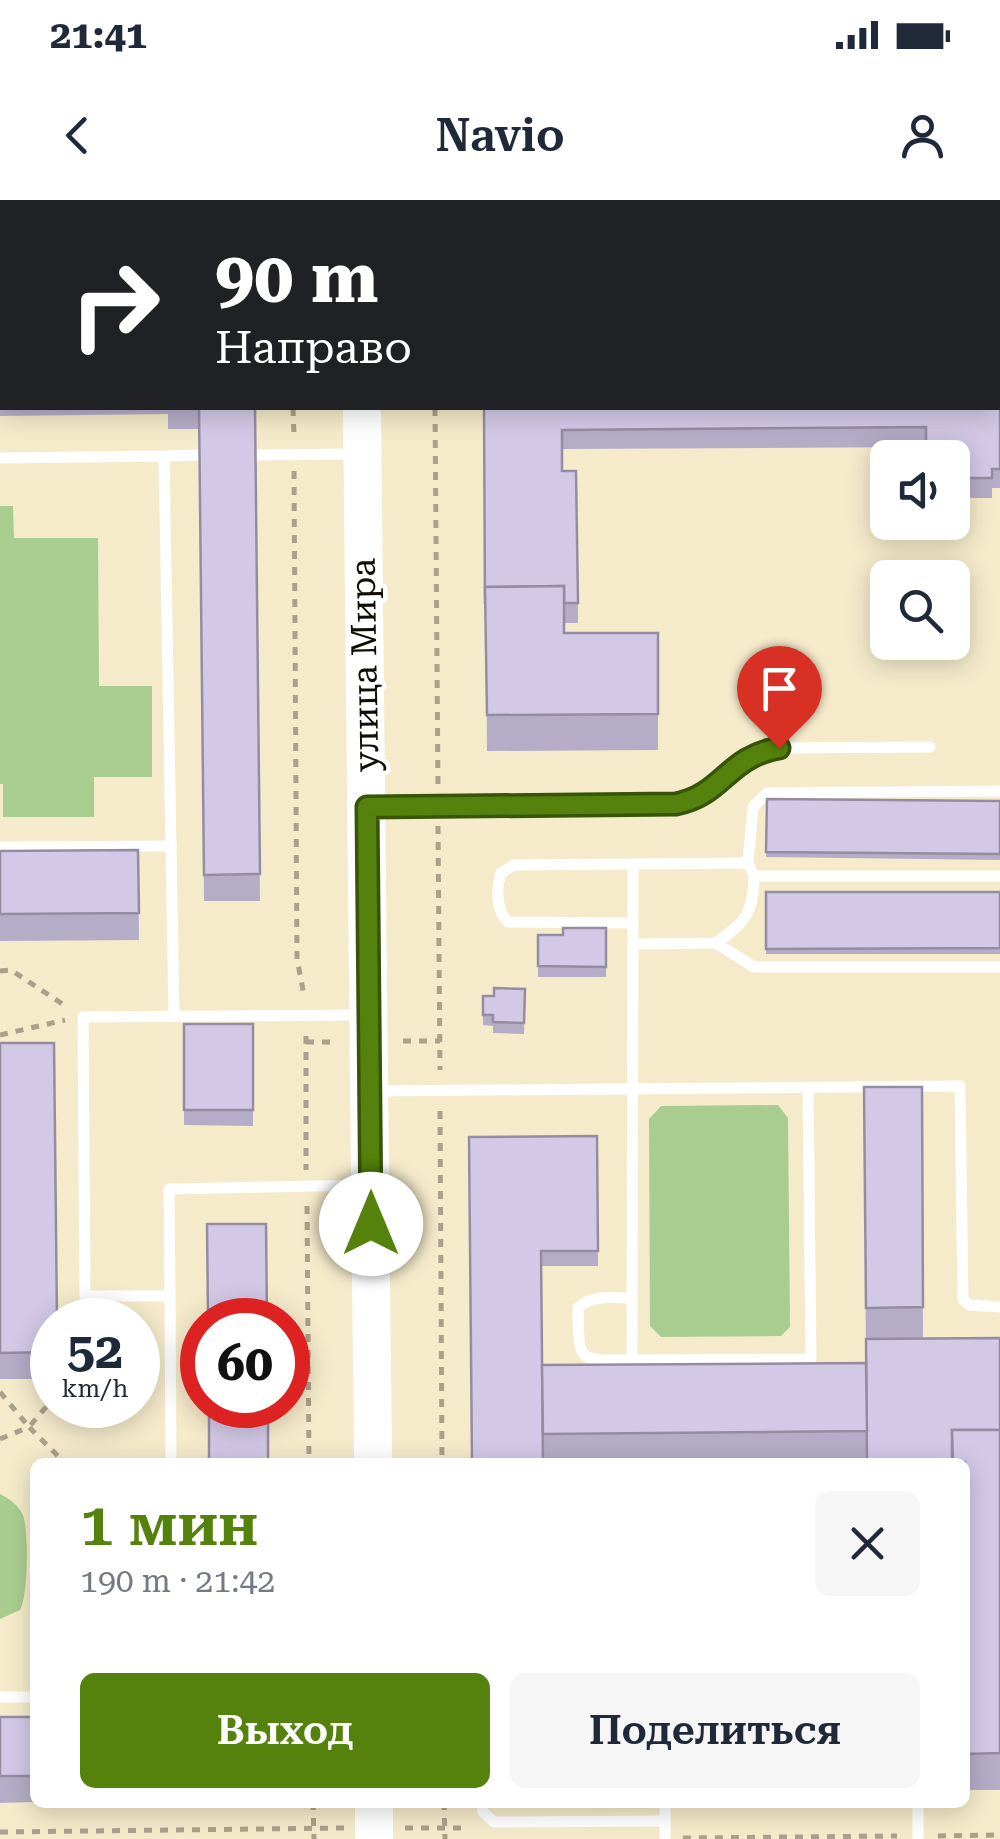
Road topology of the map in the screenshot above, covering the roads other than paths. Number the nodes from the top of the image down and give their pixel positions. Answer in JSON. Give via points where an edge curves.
{"nodes":[{"id":1,"x":362,"y":410,"type":"edge"},
{"id":2,"x":363,"y":454,"type":"junction"},
{"id":3,"x":255,"y":455,"type":"edge"},
{"id":4,"x":164,"y":456,"type":"junction"},
{"id":5,"x":199,"y":456,"type":"edge"},
{"id":6,"x":0,"y":458,"type":"edge"},
{"id":7,"x":930,"y":747,"type":"dead end"},
{"id":8,"x":1000,"y":791,"type":"edge"},
{"id":9,"x":367,"y":807,"type":"junction"},
{"id":10,"x":172,"y":846,"type":"junction"},
{"id":11,"x":0,"y":847,"type":"edge"},
{"id":12,"x":748,"y":863,"type":"junction"},
{"id":13,"x":633,"y":865,"type":"junction"},
{"id":14,"x":754,"y":876,"type":"junction"},
{"id":15,"x":1000,"y":876,"type":"edge"},
{"id":16,"x":633,"y":923,"type":"junction"},
{"id":17,"x":716,"y":943,"type":"junction"},
{"id":18,"x":633,"y":944,"type":"junction"},
{"id":19,"x":1000,"y":968,"type":"edge"},
{"id":20,"x":174,"y":1014,"type":"junction"},
{"id":21,"x":368,"y":1014,"type":"junction"},
{"id":22,"x":808,"y":1087,"type":"junction"},
{"id":23,"x":633,"y":1089,"type":"junction"},
{"id":24,"x":370,"y":1092,"type":"junction"},
{"id":25,"x":370,"y":1185,"type":"junction"},
{"id":26,"x":170,"y":1296,"type":"junction"},
{"id":27,"x":632,"y":1298,"type":"junction"},
{"id":28,"x":1000,"y":1307,"type":"edge"},
{"id":29,"x":632,"y":1360,"type":"junction"},
{"id":30,"x":171,"y":1458,"type":"edge"},
{"id":31,"x":373,"y":1458,"type":"edge"},
{"id":32,"x":0,"y":1697,"type":"edge"},
{"id":33,"x":30,"y":1697,"type":"edge"},
{"id":34,"x":483,"y":1808,"type":"edge"},
{"id":35,"x":666,"y":1808,"type":"edge"},
{"id":36,"x":918,"y":1808,"type":"edge"},
{"id":37,"x":666,"y":1821,"type":"junction"},
{"id":38,"x":918,"y":1838,"type":"edge"},
{"id":39,"x":665,"y":1839,"type":"edge"}],
"edges":[{"from":1,"to":2,"type":"main road","name":"улица Мира"},
{"from":2,"to":3,"type":"lane"},
{"from":2,"to":9,"type":"main road","name":"улица Мира"},
{"from":4,"to":5,"type":"lane"},
{"from":4,"to":6,"type":"lane"},
{"from":4,"to":10,"type":"lane"},
{"from":7,"to":9,"type":"lane","via":[[761,751],[701,797],[676,804]]},
{"from":8,"to":12,"type":"lane","via":[[767,793],[754,807]]},
{"from":9,"to":21,"type":"main road","name":"улица Мира"},
{"from":10,"to":11,"type":"lane"},
{"from":10,"to":20,"type":"lane"},
{"from":12,"to":13,"type":"lane"},
{"from":12,"to":14,"type":"lane"},
{"from":13,"to":16,"type":"lane"},
{"from":13,"to":16,"type":"lane","via":[[514,865],[498,880],[499,907],[508,922]]},
{"from":14,"to":15,"type":"lane"},
{"from":14,"to":17,"type":"lane","via":[[749,914]]},
{"from":16,"to":18,"type":"lane"},
{"from":17,"to":18,"type":"lane"},
{"from":17,"to":19,"type":"lane","via":[[754,967]]},
{"from":18,"to":23,"type":"lane"},
{"from":20,"to":21,"type":"lane"},
{"from":20,"to":26,"type":"lane","via":[[82,1017],[85,1296]]},
{"from":21,"to":24,"type":"main road","name":"улица Мира"},
{"from":22,"to":23,"type":"lane"},
{"from":22,"to":28,"type":"lane","via":[[960,1086],[963,1299],[969,1306]]},
{"from":22,"to":29,"type":"lane","via":[[810,1359]]},
{"from":23,"to":24,"type":"lane"},
{"from":23,"to":27,"type":"lane"},
{"from":24,"to":25,"type":"main road","name":"улица Мира"},
{"from":25,"to":26,"type":"lane","via":[[170,1188]]},
{"from":25,"to":31,"type":"main road","name":"улица Мира"},
{"from":26,"to":30,"type":"lane"},
{"from":27,"to":29,"type":"lane"},
{"from":27,"to":29,"type":"lane","via":[[585,1301],[578,1308],[578,1348],[590,1360]]},
{"from":32,"to":33,"type":"lane"},
{"from":34,"to":37,"type":"lane","via":[[494,1822]]},
{"from":35,"to":37,"type":"lane"},
{"from":36,"to":38,"type":"lane"},
{"from":37,"to":39,"type":"lane"}]}
